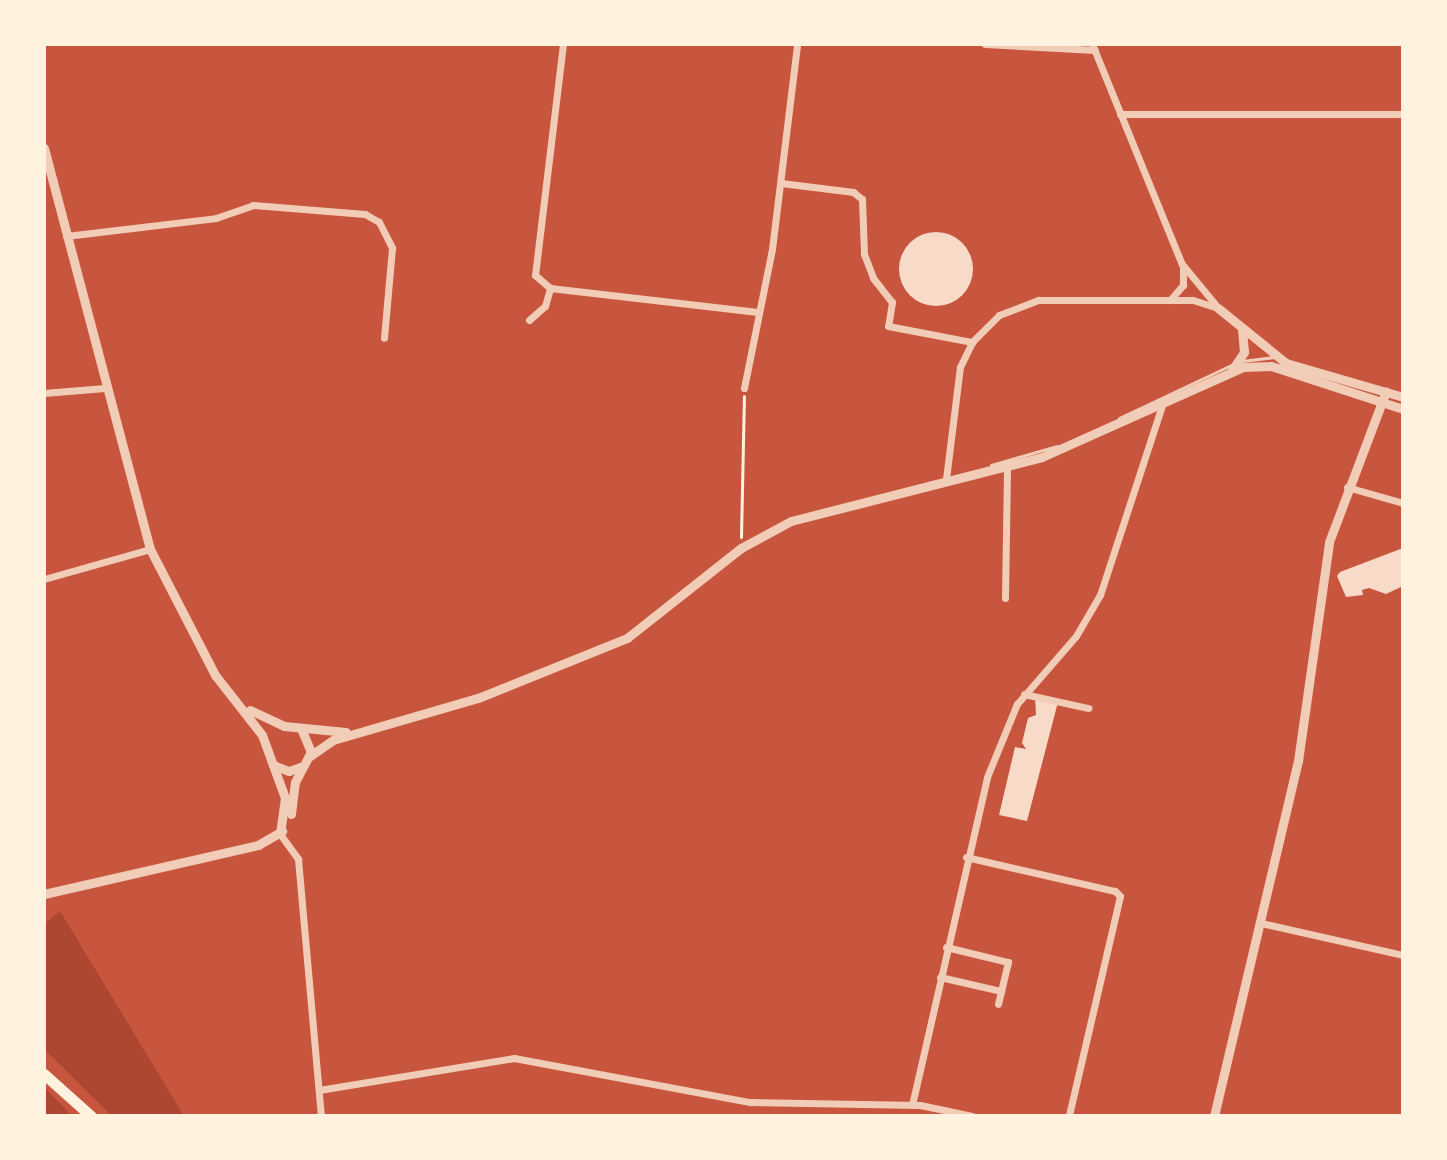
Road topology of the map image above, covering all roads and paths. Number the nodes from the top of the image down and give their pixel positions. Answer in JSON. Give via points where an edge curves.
{"nodes":[{"id":1,"x":563,"y":44,"type":"edge"},
{"id":2,"x":797,"y":44,"type":"edge"},
{"id":3,"x":985,"y":44,"type":"edge"},
{"id":4,"x":1093,"y":47,"type":"edge"},
{"id":5,"x":1120,"y":114,"type":"junction"},
{"id":6,"x":1403,"y":114,"type":"edge"},
{"id":7,"x":44,"y":148,"type":"edge"},
{"id":8,"x":781,"y":183,"type":"junction"},
{"id":9,"x":66,"y":236,"type":"junction"},
{"id":10,"x":1182,"y":264,"type":"junction"},
{"id":11,"x":550,"y":288,"type":"junction"},
{"id":12,"x":1170,"y":300,"type":"junction"},
{"id":13,"x":1218,"y":308,"type":"junction"},
{"id":14,"x":758,"y":312,"type":"junction"},
{"id":15,"x":529,"y":320,"type":"dead end"},
{"id":16,"x":1242,"y":329,"type":"junction"},
{"id":17,"x":384,"y":338,"type":"dead end"},
{"id":18,"x":972,"y":342,"type":"junction"},
{"id":19,"x":1276,"y":357,"type":"junction"},
{"id":20,"x":1240,"y":361,"type":"junction"},
{"id":21,"x":1229,"y":372,"type":"junction"},
{"id":22,"x":105,"y":388,"type":"junction"},
{"id":23,"x":744,"y":388,"type":"joint"},
{"id":24,"x":1386,"y":391,"type":"junction"},
{"id":25,"x":44,"y":393,"type":"edge"},
{"id":26,"x":1403,"y":397,"type":"edge"},
{"id":27,"x":1163,"y":402,"type":"junction"},
{"id":28,"x":1381,"y":403,"type":"junction"},
{"id":29,"x":1403,"y":409,"type":"edge"},
{"id":30,"x":1007,"y":467,"type":"junction"},
{"id":31,"x":946,"y":479,"type":"junction"},
{"id":32,"x":1346,"y":486,"type":"junction"},
{"id":33,"x":1403,"y":503,"type":"edge"},
{"id":34,"x":741,"y":548,"type":"junction"},
{"id":35,"x":150,"y":549,"type":"junction"},
{"id":36,"x":44,"y":579,"type":"edge"},
{"id":37,"x":1005,"y":598,"type":"dead end"},
{"id":38,"x":1024,"y":694,"type":"junction"},
{"id":39,"x":232,"y":695,"type":"junction"},
{"id":40,"x":1088,"y":708,"type":"dead end"},
{"id":41,"x":284,"y":726,"type":"junction"},
{"id":42,"x":301,"y":729,"type":"junction"},
{"id":43,"x":364,"y":730,"type":"junction"},
{"id":44,"x":266,"y":749,"type":"junction"},
{"id":45,"x":310,"y":756,"type":"junction"},
{"id":46,"x":271,"y":762,"type":"junction"},
{"id":47,"x":304,"y":765,"type":"junction"},
{"id":48,"x":280,"y":834,"type":"junction"},
{"id":49,"x":966,"y":857,"type":"junction"},
{"id":50,"x":44,"y":894,"type":"edge"},
{"id":51,"x":65,"y":894,"type":"junction"},
{"id":52,"x":44,"y":903,"type":"edge"},
{"id":53,"x":1261,"y":923,"type":"junction"},
{"id":54,"x":946,"y":947,"type":"junction"},
{"id":55,"x":1403,"y":955,"type":"edge"},
{"id":56,"x":940,"y":977,"type":"junction"},
{"id":57,"x":1001,"y":991,"type":"junction"},
{"id":58,"x":998,"y":1004,"type":"dead end"},
{"id":59,"x":44,"y":1062,"type":"edge"},
{"id":60,"x":44,"y":1074,"type":"edge"},
{"id":61,"x":319,"y":1090,"type":"junction"},
{"id":62,"x":68,"y":1094,"type":"junction"},
{"id":63,"x":912,"y":1105,"type":"junction"},
{"id":64,"x":1214,"y":1115,"type":"edge"},
{"id":65,"x":91,"y":1116,"type":"edge"},
{"id":66,"x":321,"y":1116,"type":"edge"},
{"id":67,"x":972,"y":1116,"type":"edge"},
{"id":68,"x":1069,"y":1116,"type":"edge"}],
"edges":[{"from":1,"to":11,"type":"street","via":[[535,275]]},
{"from":2,"to":8,"type":"street"},
{"from":3,"to":4,"type":"street"},
{"from":4,"to":5,"type":"street"},
{"from":5,"to":6,"type":"street"},
{"from":5,"to":10,"type":"street"},
{"from":7,"to":9,"type":"street"},
{"from":8,"to":14,"type":"street"},
{"from":8,"to":18,"type":"street","via":[[853,192],[862,199],[864,254],[873,278],[892,302],[888,326]]},
{"from":9,"to":17,"type":"street","via":[[216,218],[253,205],[365,214],[379,222],[392,248]]},
{"from":9,"to":22,"type":"street"},
{"from":10,"to":12,"type":"street","via":[[1183,285]]},
{"from":10,"to":13,"type":"street"},
{"from":11,"to":14,"type":"street"},
{"from":11,"to":15,"type":"street","via":[[545,306]]},
{"from":12,"to":13,"type":"street"},
{"from":12,"to":18,"type":"street","via":[[1028,302],[999,315]]},
{"from":13,"to":16,"type":"street"},
{"from":14,"to":23,"type":"street"},
{"from":16,"to":19,"type":"street"},
{"from":16,"to":20,"type":"street"},
{"from":18,"to":31,"type":"street","via":[[958,377]]},
{"from":19,"to":20,"type":"lane"},
{"from":19,"to":24,"type":"street"},
{"from":20,"to":21,"type":"street"},
{"from":20,"to":31,"type":"lane","via":[[1060,445]]},
{"from":21,"to":27,"type":"street"},
{"from":21,"to":28,"type":"street","via":[[1271,366]]},
{"from":22,"to":25,"type":"street"},
{"from":22,"to":35,"type":"street"},
{"from":23,"to":34,"type":"path"},
{"from":24,"to":26,"type":"street"},
{"from":24,"to":28,"type":"street"},
{"from":27,"to":30,"type":"street","via":[[1075,444]]},
{"from":27,"to":38,"type":"street","via":[[1100,595],[1076,636]]},
{"from":28,"to":29,"type":"street"},
{"from":28,"to":32,"type":"street"},
{"from":30,"to":31,"type":"street"},
{"from":30,"to":37,"type":"street"},
{"from":31,"to":34,"type":"street","via":[[804,516]]},
{"from":32,"to":33,"type":"street"},
{"from":32,"to":53,"type":"street","via":[[1329,542],[1298,761]]},
{"from":34,"to":43,"type":"street","via":[[627,638],[478,698]]},
{"from":35,"to":36,"type":"street"},
{"from":35,"to":39,"type":"street","via":[[215,675]]},
{"from":38,"to":40,"type":"street"},
{"from":38,"to":49,"type":"street","via":[[987,777]]},
{"from":39,"to":41,"type":"street"},
{"from":39,"to":44,"type":"street","via":[[258,726]]},
{"from":41,"to":42,"type":"street"},
{"from":41,"to":44,"type":"street","via":[[273,733]]},
{"from":42,"to":43,"type":"street"},
{"from":42,"to":45,"type":"street","via":[[310,741]]},
{"from":43,"to":45,"type":"street","via":[[324,744]]},
{"from":44,"to":46,"type":"street"},
{"from":45,"to":47,"type":"street"},
{"from":46,"to":47,"type":"street","via":[[289,771]]},
{"from":46,"to":48,"type":"street","via":[[285,798]]},
{"from":47,"to":48,"type":"street","via":[[295,782],[291,817]]},
{"from":48,"to":51,"type":"street","via":[[258,845]]},
{"from":48,"to":61,"type":"street","via":[[298,859]]},
{"from":49,"to":54,"type":"street"},
{"from":49,"to":68,"type":"street","via":[[1115,891],[1122,905]]},
{"from":50,"to":51,"type":"street"},
{"from":51,"to":52,"type":"street"},
{"from":53,"to":55,"type":"street"},
{"from":53,"to":64,"type":"street"},
{"from":54,"to":56,"type":"street"},
{"from":54,"to":57,"type":"street","via":[[1008,962]]},
{"from":56,"to":57,"type":"street"},
{"from":56,"to":63,"type":"street"},
{"from":57,"to":58,"type":"street"},
{"from":59,"to":62,"type":"main road"},
{"from":60,"to":62,"type":"main road"},
{"from":61,"to":63,"type":"street","via":[[514,1058],[750,1102]]},
{"from":61,"to":66,"type":"street"},
{"from":62,"to":65,"type":"main road"},
{"from":63,"to":67,"type":"street"}]}
